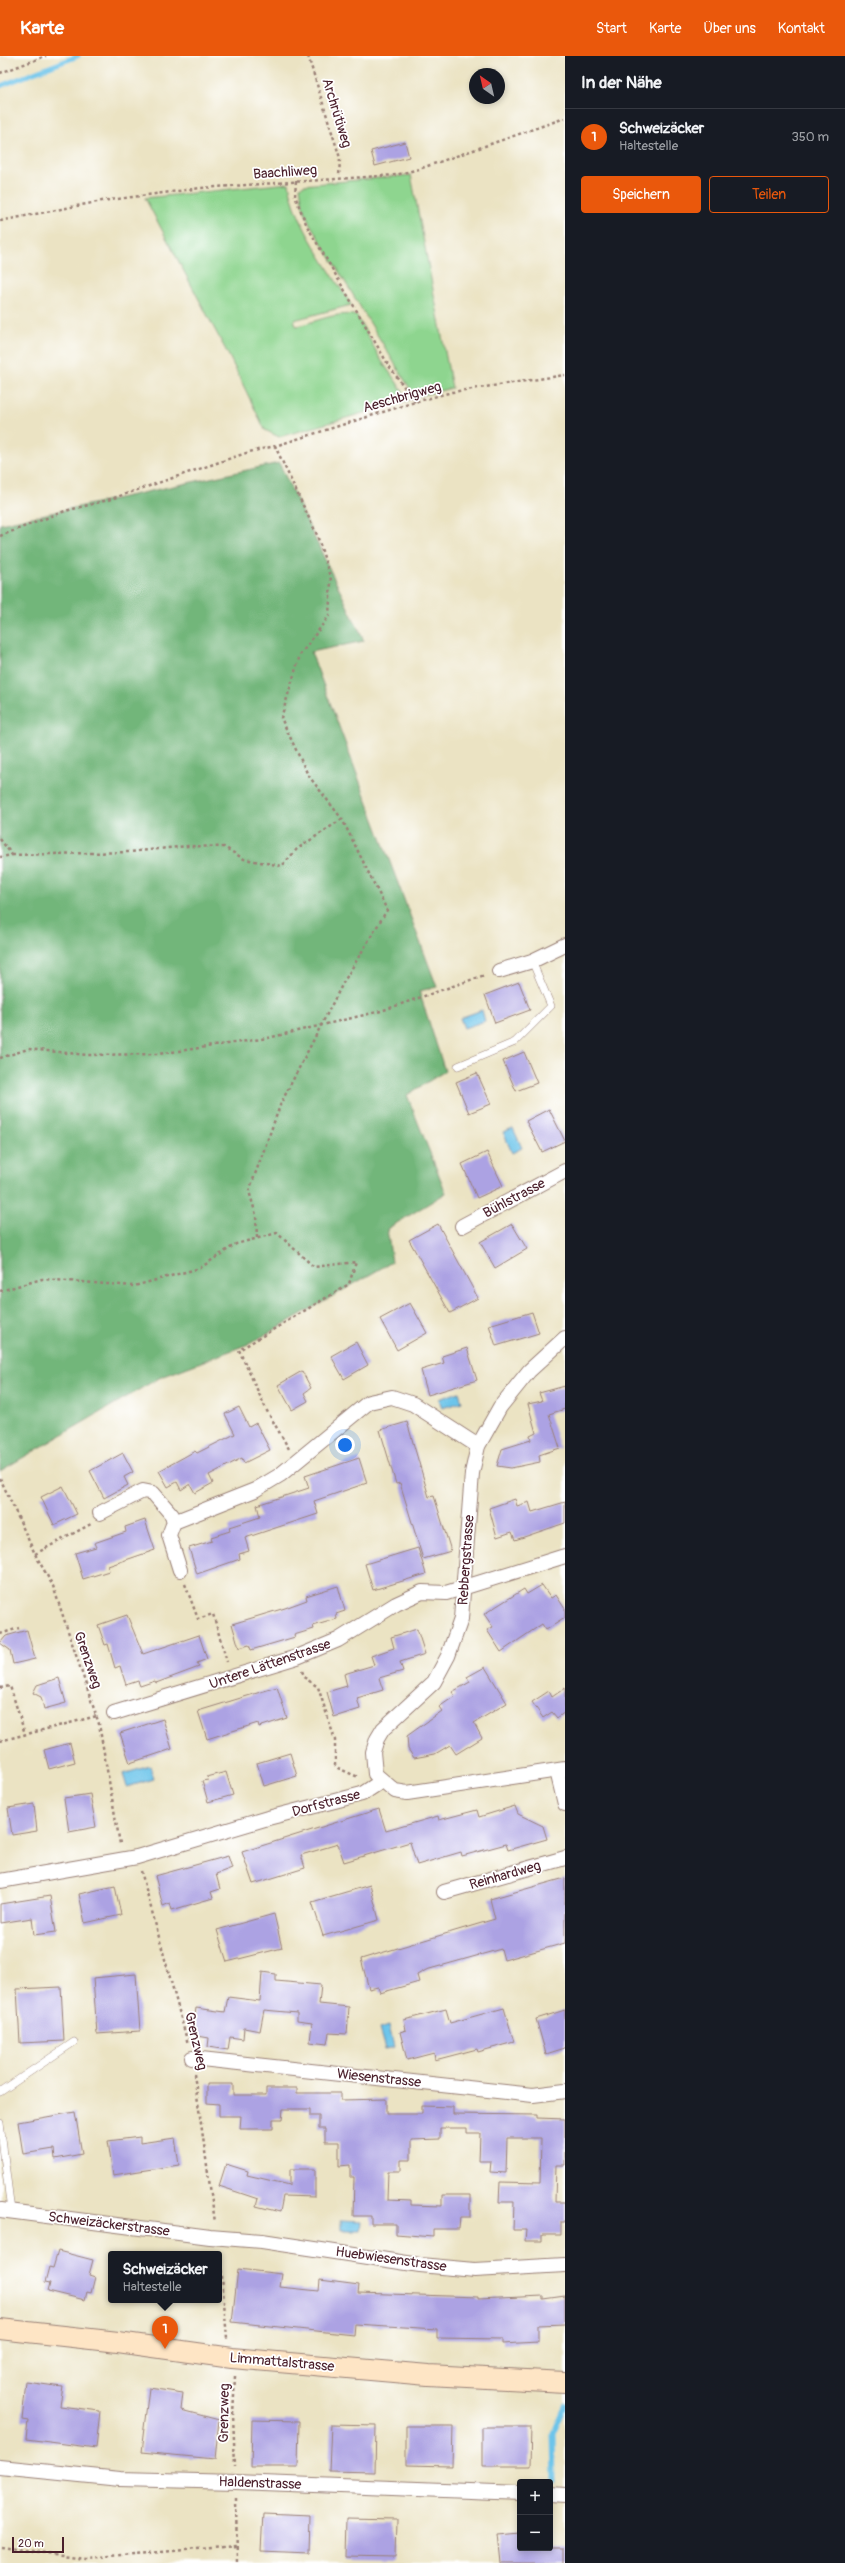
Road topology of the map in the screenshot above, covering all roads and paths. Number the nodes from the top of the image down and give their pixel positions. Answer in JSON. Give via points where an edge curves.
{"nodes":[{"id":1,"x":46,"y":56,"type":"edge"},
{"id":2,"x":308,"y":56,"type":"edge"},
{"id":3,"x":0,"y":73,"type":"edge"},
{"id":4,"x":565,"y":118,"type":"edge"},
{"id":5,"x":339,"y":177,"type":"junction"},
{"id":6,"x":296,"y":181,"type":"junction"},
{"id":7,"x":0,"y":221,"type":"edge"},
{"id":8,"x":565,"y":375,"type":"edge"},
{"id":9,"x":415,"y":402,"type":"junction"},
{"id":10,"x":275,"y":446,"type":"junction"},
{"id":11,"x":0,"y":536,"type":"edge"},
{"id":12,"x":342,"y":819,"type":"junction"},
{"id":13,"x":0,"y":839,"type":"edge"},
{"id":14,"x":12,"y":855,"type":"junction"},
{"id":15,"x":0,"y":857,"type":"edge"},
{"id":16,"x":565,"y":945,"type":"edge"},
{"id":17,"x":532,"y":961,"type":"junction"},
{"id":18,"x":499,"y":972,"type":"joint"},
{"id":19,"x":321,"y":1027,"type":"junction"},
{"id":20,"x":0,"y":1058,"type":"edge"},
{"id":21,"x":458,"y":1066,"type":"dead end"},
{"id":22,"x":565,"y":1171,"type":"edge"},
{"id":23,"x":462,"y":1226,"type":"dead end"},
{"id":24,"x":258,"y":1238,"type":"junction"},
{"id":25,"x":0,"y":1290,"type":"edge"},
{"id":26,"x":565,"y":1338,"type":"edge"},
{"id":27,"x":478,"y":1446,"type":"junction"},
{"id":28,"x":296,"y":1461,"type":"junction"},
{"id":29,"x":0,"y":1478,"type":"edge"},
{"id":30,"x":100,"y":1513,"type":"joint"},
{"id":31,"x":174,"y":1522,"type":"junction"},
{"id":32,"x":35,"y":1554,"type":"junction"},
{"id":33,"x":565,"y":1556,"type":"edge"},
{"id":34,"x":180,"y":1570,"type":"joint"},
{"id":35,"x":464,"y":1588,"type":"junction"},
{"id":36,"x":18,"y":1628,"type":"dead end"},
{"id":37,"x":0,"y":1634,"type":"edge"},
{"id":38,"x":297,"y":1657,"type":"junction"},
{"id":39,"x":232,"y":1678,"type":"junction"},
{"id":40,"x":0,"y":1688,"type":"edge"},
{"id":41,"x":114,"y":1713,"type":"dead end"},
{"id":42,"x":96,"y":1716,"type":"junction"},
{"id":43,"x":25,"y":1734,"type":"junction"},
{"id":44,"x":0,"y":1741,"type":"edge"},
{"id":45,"x":561,"y":1770,"type":"edge"},
{"id":46,"x":379,"y":1778,"type":"junction"},
{"id":47,"x":565,"y":1804,"type":"edge"},
{"id":48,"x":565,"y":1858,"type":"edge"},
{"id":49,"x":124,"y":1860,"type":"junction"},
{"id":50,"x":140,"y":1870,"type":"dead end"},
{"id":51,"x":0,"y":1881,"type":"edge"},
{"id":52,"x":444,"y":1892,"type":"dead end"},
{"id":53,"x":74,"y":2042,"type":"dead end"},
{"id":54,"x":192,"y":2058,"type":"junction"},
{"id":55,"x":565,"y":2091,"type":"edge"},
{"id":56,"x":0,"y":2092,"type":"edge"},
{"id":57,"x":0,"y":2122,"type":"edge"},
{"id":58,"x":6,"y":2211,"type":"edge"},
{"id":59,"x":215,"y":2221,"type":"dead end"},
{"id":60,"x":218,"y":2244,"type":"junction"},
{"id":61,"x":219,"y":2251,"type":"edge"},
{"id":62,"x":565,"y":2265,"type":"edge"},
{"id":63,"x":222,"y":2287,"type":"edge"},
{"id":64,"x":0,"y":2328,"type":"edge"},
{"id":65,"x":227,"y":2340,"type":"dead end"},
{"id":66,"x":235,"y":2376,"type":"dead end"},
{"id":67,"x":565,"y":2382,"type":"edge"},
{"id":68,"x":234,"y":2450,"type":"dead end"},
{"id":69,"x":0,"y":2467,"type":"edge"},
{"id":70,"x":236,"y":2482,"type":"junction"},
{"id":71,"x":517,"y":2493,"type":"edge"},
{"id":72,"x":553,"y":2494,"type":"edge"},
{"id":73,"x":565,"y":2495,"type":"edge"},
{"id":74,"x":236,"y":2546,"type":"junction"},
{"id":75,"x":0,"y":2547,"type":"edge"},
{"id":76,"x":237,"y":2563,"type":"edge"}],
"edges":[{"from":1,"to":3,"type":"path"},
{"from":2,"to":5,"type":"path","name":"Archrütiweg","via":[[340,158]]},
{"from":4,"to":5,"type":"path","name":"Baachliweg","via":[[419,169],[396,175]]},
{"from":5,"to":6,"type":"path","name":"Baachliweg"},
{"from":6,"to":7,"type":"path","name":"Baachliweg","via":[[201,188],[102,201]]},
{"from":6,"to":9,"type":"path","via":[[295,196],[307,226],[389,366]]},
{"from":8,"to":9,"type":"path","name":"Aeschbrigweg","via":[[452,392]]},
{"from":9,"to":10,"type":"path","name":"Aeschbrigweg"},
{"from":10,"to":11,"type":"path","name":"Aeschbrigweg","via":[[249,452],[108,500],[65,511]]},
{"from":10,"to":12,"type":"path","via":[[317,535],[331,580],[329,616],[300,655],[281,718],[308,775]]},
{"from":12,"to":14,"type":"path","via":[[297,848],[282,866],[244,859],[224,847],[188,846],[129,852]]},
{"from":12,"to":19,"type":"path","via":[[387,910],[343,983]]},
{"from":13,"to":14,"type":"path"},
{"from":14,"to":15,"type":"path"},
{"from":16,"to":17,"type":"street"},
{"from":17,"to":18,"type":"street"},
{"from":17,"to":21,"type":"lane","via":[[551,1006],[515,1042]]},
{"from":18,"to":19,"type":"path","via":[[464,981],[381,1011]]},
{"from":19,"to":20,"type":"path","via":[[268,1038],[158,1054],[88,1055],[28,1049]]},
{"from":19,"to":24,"type":"path","via":[[281,1103],[249,1191],[256,1215]]},
{"from":22,"to":23,"type":"street","name":"Bühlstrasse"},
{"from":24,"to":25,"type":"path","via":[[236,1244],[200,1268],[134,1286],[42,1279]]},
{"from":24,"to":28,"type":"path","via":[[277,1233],[314,1267],[356,1262],[349,1284],[239,1350],[267,1410]]},
{"from":26,"to":27,"type":"street","name":"Rebbergstrasse","via":[[529,1371],[500,1407]]},
{"from":27,"to":28,"type":"street","via":[[412,1404],[392,1397],[368,1402]]},
{"from":27,"to":35,"type":"street","name":"Rebbergstrasse","via":[[472,1473]]},
{"from":28,"to":31,"type":"street","via":[[255,1490]]},
{"from":29,"to":32,"type":"path","name":"Grenzweg"},
{"from":30,"to":31,"type":"street","via":[[143,1491],[153,1493],[172,1515]]},
{"from":30,"to":32,"type":"path","via":[[103,1518]]},
{"from":31,"to":34,"type":"street","via":[[169,1535]]},
{"from":32,"to":42,"type":"path","name":"Grenzweg","via":[[52,1586]]},
{"from":33,"to":35,"type":"street","name":"Untere Lättenstrasse"},
{"from":34,"to":39,"type":"path","via":[[198,1619],[213,1614]]},
{"from":35,"to":38,"type":"street","name":"Untere Lättenstrasse","via":[[446,1594],[422,1592],[396,1604],[338,1640]]},
{"from":35,"to":46,"type":"street","name":"Rebbergstrasse","via":[[461,1619],[448,1656],[434,1682],[383,1729],[377,1739],[373,1752]]},
{"from":36,"to":37,"type":"path"},
{"from":38,"to":39,"type":"street","name":"Untere Lättenstrasse"},
{"from":38,"to":46,"type":"path","via":[[305,1678],[318,1687],[336,1740],[335,1765],[365,1780]]},
{"from":39,"to":41,"type":"street","name":"Untere Lättenstrasse"},
{"from":40,"to":43,"type":"path","via":[[10,1686]]},
{"from":42,"to":43,"type":"path"},
{"from":42,"to":49,"type":"path","name":"Grenzweg"},
{"from":43,"to":44,"type":"path"},
{"from":45,"to":46,"type":"street","via":[[407,1793],[395,1791]]},
{"from":45,"to":47,"type":"street"},
{"from":46,"to":49,"type":"street","name":"Dorfstrasse","via":[[362,1794]]},
{"from":48,"to":52,"type":"street","name":"Reinhardweg"},
{"from":49,"to":51,"type":"street","name":"Dorfstrasse"},
{"from":50,"to":54,"type":"path","name":"Grenzweg"},
{"from":53,"to":56,"type":"lane"},
{"from":54,"to":55,"type":"street","name":"Wiesenstrasse","via":[[533,2095]]},
{"from":54,"to":59,"type":"path","name":"Grenzweg"},
{"from":57,"to":58,"type":"lane"},
{"from":58,"to":60,"type":"street","name":"Schweizäckerstrasse"},
{"from":60,"to":61,"type":"path"},
{"from":60,"to":62,"type":"street","name":"Huebwiesenstrasse","via":[[262,2241],[420,2265],[475,2270]]},
{"from":63,"to":65,"type":"path"},
{"from":64,"to":67,"type":"main road","name":"Limmattalstrasse","via":[[232,2358],[428,2375]]},
{"from":66,"to":68,"type":"path","name":"Grenzweg"},
{"from":69,"to":70,"type":"street","name":"Haldenstrasse","via":[[120,2479]]},
{"from":70,"to":71,"type":"street","name":"Haldenstrasse"},
{"from":70,"to":74,"type":"path"},
{"from":72,"to":73,"type":"street"},
{"from":74,"to":75,"type":"path","via":[[85,2558]]},
{"from":74,"to":76,"type":"path"}]}
